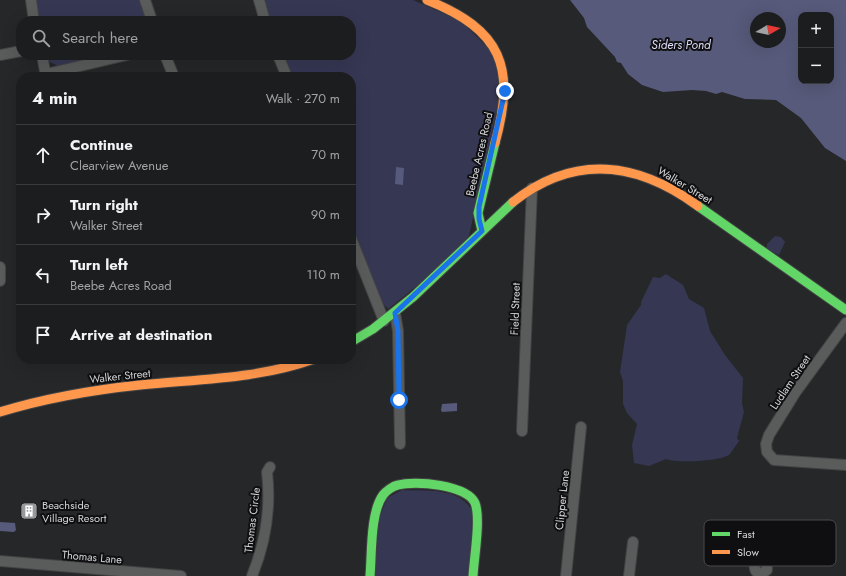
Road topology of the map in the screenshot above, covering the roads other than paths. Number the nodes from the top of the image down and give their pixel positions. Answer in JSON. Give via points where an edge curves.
{"nodes":[{"id":1,"x":31,"y":0,"type":"edge"},
{"id":2,"x":145,"y":0,"type":"edge"},
{"id":3,"x":259,"y":0,"type":"edge"},
{"id":4,"x":427,"y":0,"type":"edge"},
{"id":5,"x":33,"y":16,"type":"edge"},
{"id":6,"x":150,"y":16,"type":"edge"},
{"id":7,"x":264,"y":16,"type":"edge"},
{"id":8,"x":16,"y":52,"type":"edge"},
{"id":9,"x":0,"y":55,"type":"edge"},
{"id":10,"x":43,"y":60,"type":"edge"},
{"id":11,"x":108,"y":60,"type":"edge"},
{"id":12,"x":167,"y":60,"type":"edge"},
{"id":13,"x":280,"y":60,"type":"edge"},
{"id":14,"x":45,"y":72,"type":"edge"},
{"id":15,"x":61,"y":72,"type":"edge"},
{"id":16,"x":172,"y":72,"type":"edge"},
{"id":17,"x":285,"y":72,"type":"edge"},
{"id":18,"x":532,"y":188,"type":"junction"},
{"id":19,"x":482,"y":231,"type":"junction"},
{"id":20,"x":356,"y":251,"type":"edge"},
{"id":21,"x":0,"y":267,"type":"edge"},
{"id":22,"x":0,"y":281,"type":"edge"},
{"id":23,"x":846,"y":310,"type":"edge"},
{"id":24,"x":395,"y":313,"type":"junction"},
{"id":25,"x":384,"y":321,"type":"junction"},
{"id":26,"x":846,"y":323,"type":"edge"},
{"id":27,"x":356,"y":339,"type":"edge"},
{"id":28,"x":298,"y":364,"type":"edge"},
{"id":29,"x":0,"y":412,"type":"edge"},
{"id":30,"x":581,"y":427,"type":"dead end"},
{"id":31,"x":522,"y":431,"type":"dead end"},
{"id":32,"x":400,"y":444,"type":"dead end"},
{"id":33,"x":846,"y":465,"type":"edge"},
{"id":34,"x":270,"y":467,"type":"dead end"},
{"id":35,"x":633,"y":542,"type":"dead end"},
{"id":36,"x":0,"y":561,"type":"edge"},
{"id":37,"x":181,"y":576,"type":"edge"},
{"id":38,"x":252,"y":576,"type":"edge"},
{"id":39,"x":370,"y":576,"type":"edge"},
{"id":40,"x":473,"y":576,"type":"edge"},
{"id":41,"x":566,"y":576,"type":"edge"},
{"id":42,"x":629,"y":576,"type":"edge"}],
"edges":[{"from":1,"to":5,"type":"street"},
{"from":2,"to":6,"type":"street"},
{"from":3,"to":7,"type":"street"},
{"from":4,"to":19,"type":"street","name":"Beebe Acres Road","via":[[467,19],[477,27],[494,48],[502,68],[505,84],[503,104],[478,213]]},
{"from":8,"to":9,"type":"street"},
{"from":10,"to":14,"type":"street"},
{"from":11,"to":15,"type":"street"},
{"from":12,"to":16,"type":"street"},
{"from":13,"to":17,"type":"street"},
{"from":18,"to":19,"type":"street","name":"Walker Street","via":[[506,207]]},
{"from":18,"to":23,"type":"street","name":"Walker Street","via":[[552,177],[588,169],[622,170],[648,177],[695,204]]},
{"from":18,"to":31,"type":"street","name":"Field Street"},
{"from":19,"to":24,"type":"street","name":"Walker Street"},
{"from":20,"to":25,"type":"street"},
{"from":21,"to":22,"type":"street"},
{"from":24,"to":25,"type":"street","name":"Walker Street"},
{"from":24,"to":32,"type":"street","via":[[398,331]]},
{"from":25,"to":27,"type":"street","name":"Walker Street"},
{"from":26,"to":33,"type":"street","name":"Ludlam Street","via":[[796,393],[769,436],[766,448],[771,458],[778,461]]},
{"from":28,"to":29,"type":"street","name":"Walker Street","via":[[256,374],[76,393]]},
{"from":30,"to":41,"type":"street","name":"Clipper Lane"},
{"from":34,"to":38,"type":"street","name":"Thomas Circle","via":[[267,472],[263,547]]},
{"from":35,"to":42,"type":"street"},
{"from":36,"to":37,"type":"street","name":"Thomas Lane"},
{"from":39,"to":40,"type":"street","via":[[376,511],[380,500],[390,489],[411,484],[458,490],[472,498],[477,508]]}]}
